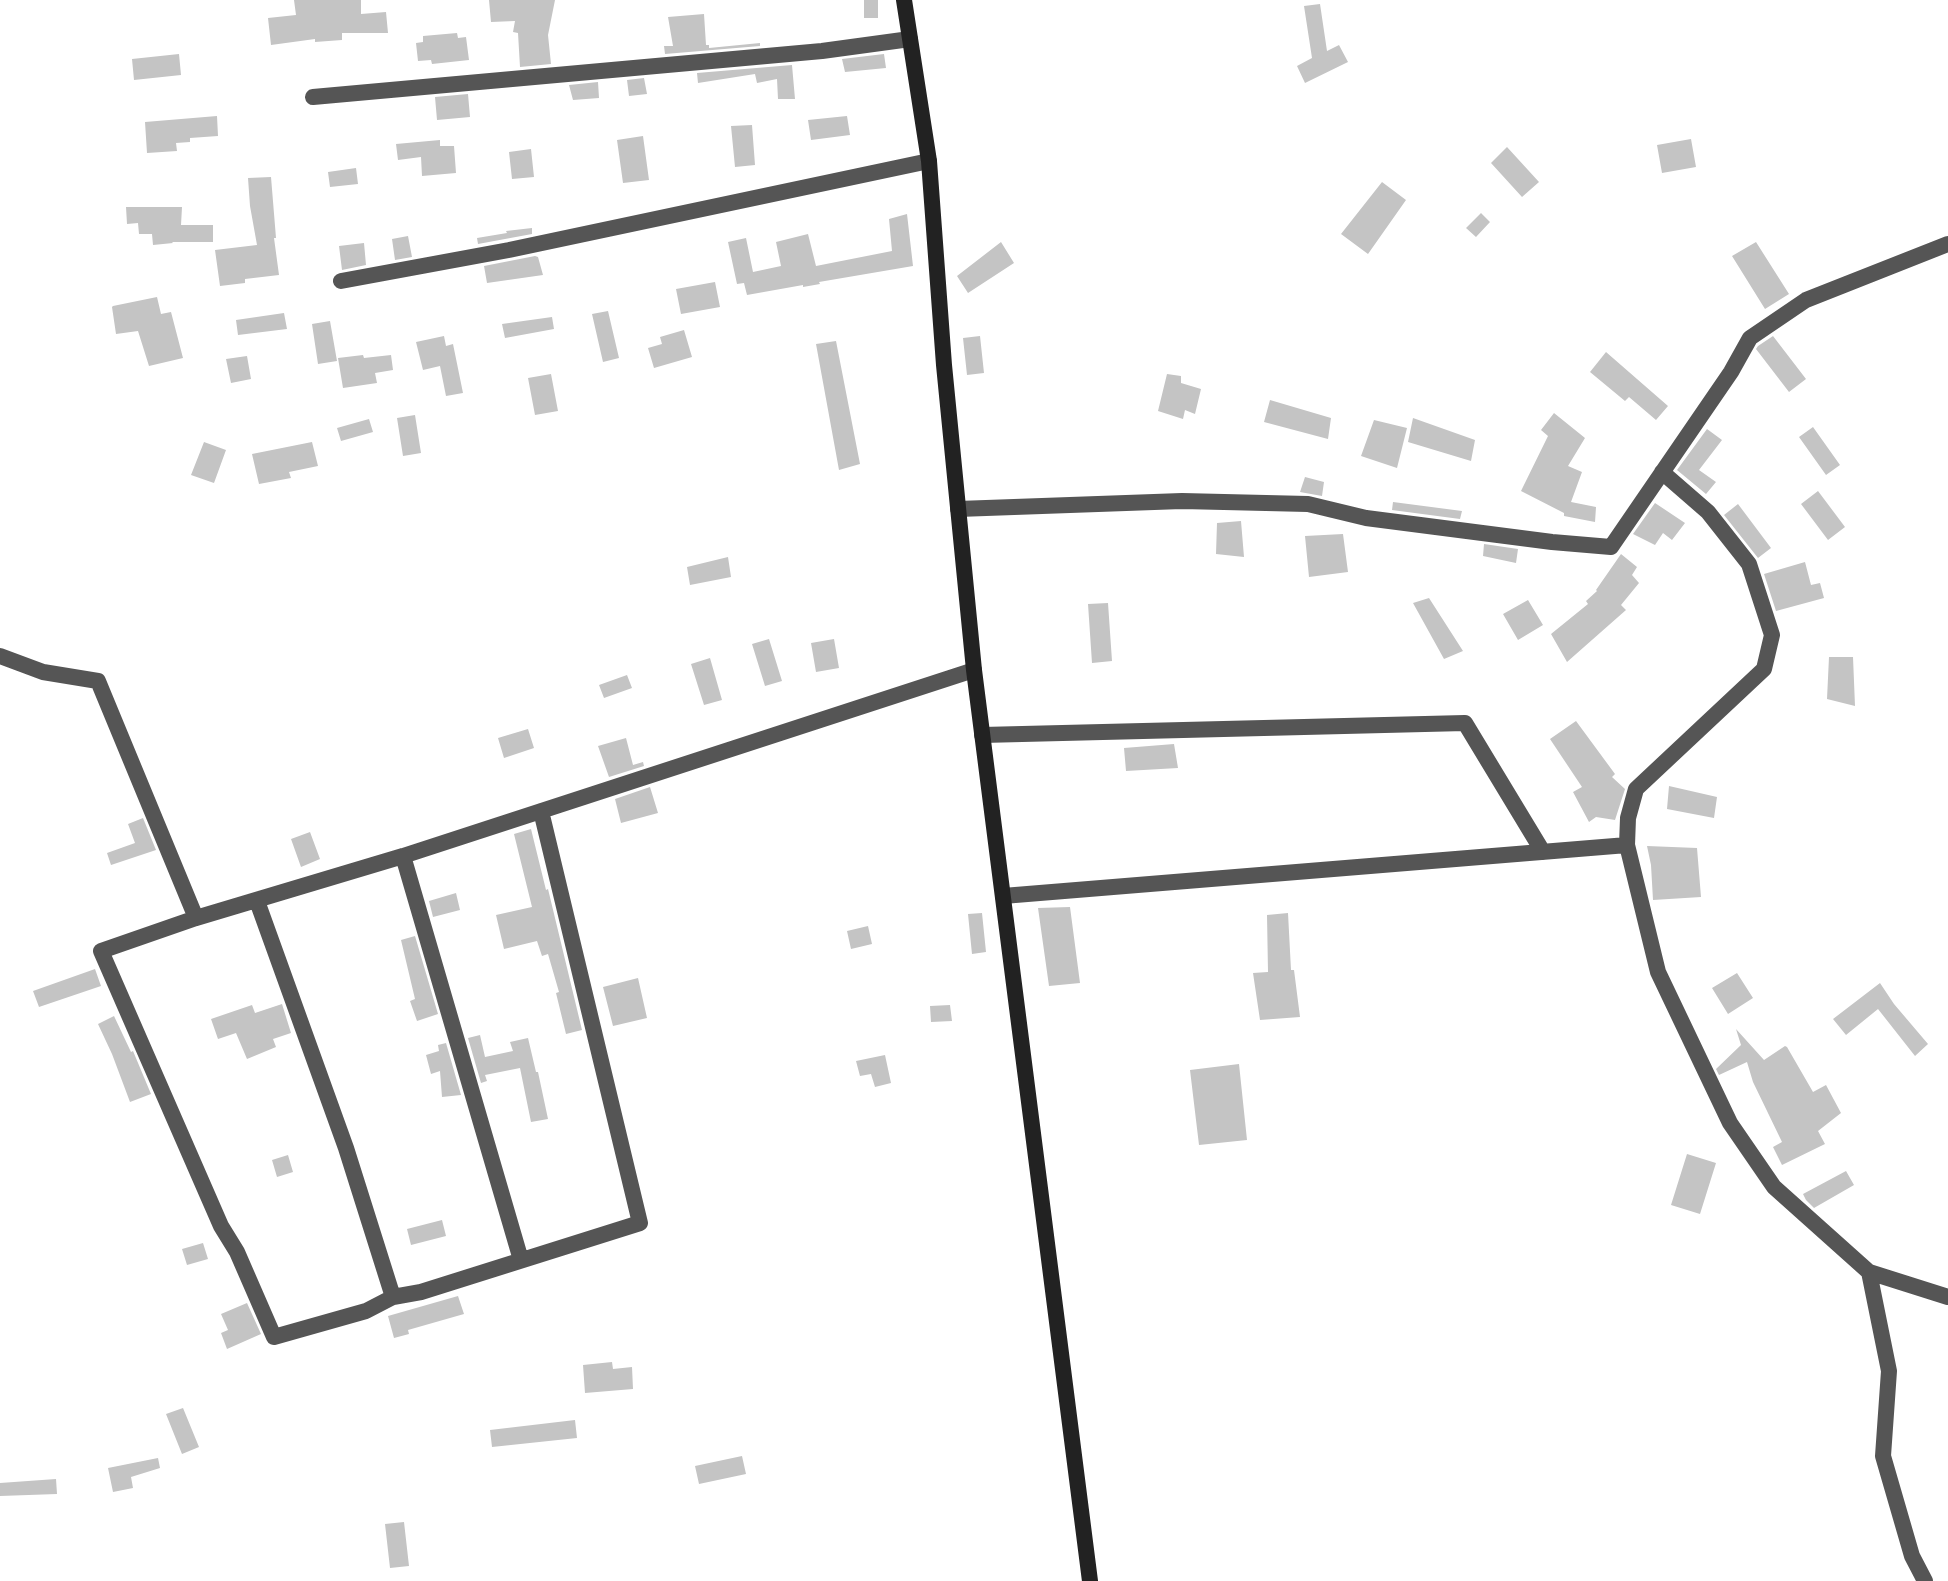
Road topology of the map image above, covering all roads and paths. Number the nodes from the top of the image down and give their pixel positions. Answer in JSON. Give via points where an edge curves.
{"nodes":[{"id":1,"x":904,"y":0,"type":"edge"},
{"id":2,"x":910,"y":39,"type":"junction"},
{"id":3,"x":313,"y":97,"type":"dead end"},
{"id":4,"x":929,"y":161,"type":"junction"},
{"id":5,"x":1948,"y":244,"type":"edge"},
{"id":6,"x":341,"y":281,"type":"dead end"},
{"id":7,"x":1662,"y":472,"type":"junction"},
{"id":8,"x":958,"y":509,"type":"junction"},
{"id":9,"x":0,"y":656,"type":"edge"},
{"id":10,"x":974,"y":670,"type":"junction"},
{"id":11,"x":982,"y":735,"type":"junction"},
{"id":12,"x":541,"y":811,"type":"junction"},
{"id":13,"x":1627,"y":845,"type":"junction"},
{"id":14,"x":1543,"y":852,"type":"junction"},
{"id":15,"x":403,"y":856,"type":"junction"},
{"id":16,"x":1003,"y":896,"type":"junction"},
{"id":17,"x":257,"y":901,"type":"junction"},
{"id":18,"x":196,"y":918,"type":"junction"},
{"id":19,"x":521,"y":1260,"type":"junction"},
{"id":20,"x":1869,"y":1272,"type":"junction"},
{"id":21,"x":393,"y":1297,"type":"junction"},
{"id":22,"x":1948,"y":1297,"type":"edge"},
{"id":23,"x":1090,"y":1581,"type":"edge"},
{"id":24,"x":1925,"y":1581,"type":"edge"}],
"edges":[{"from":1,"to":2,"type":"main road"},
{"from":2,"to":3,"type":"street"},
{"from":2,"to":4,"type":"main road"},
{"from":4,"to":6,"type":"street"},
{"from":4,"to":8,"type":"main road"},
{"from":5,"to":7,"type":"street","via":[[1806,300],[1750,338]]},
{"from":7,"to":8,"type":"street","via":[[1611,547],[1366,518],[1308,504],[1182,501]]},
{"from":7,"to":13,"type":"street","via":[[1708,512],[1749,564],[1772,635],[1764,669],[1636,789]]},
{"from":8,"to":10,"type":"main road"},
{"from":9,"to":18,"type":"street","via":[[43,672],[98,681]]},
{"from":10,"to":11,"type":"main road"},
{"from":10,"to":12,"type":"street"},
{"from":11,"to":14,"type":"street","via":[[1465,723]]},
{"from":11,"to":16,"type":"main road"},
{"from":12,"to":15,"type":"street"},
{"from":12,"to":19,"type":"street","via":[[640,1223]]},
{"from":13,"to":14,"type":"street"},
{"from":13,"to":20,"type":"street","via":[[1658,972],[1730,1123],[1774,1187]]},
{"from":14,"to":16,"type":"street"},
{"from":15,"to":17,"type":"street"},
{"from":15,"to":19,"type":"street"},
{"from":16,"to":23,"type":"main road"},
{"from":17,"to":18,"type":"street"},
{"from":17,"to":21,"type":"street"},
{"from":18,"to":21,"type":"street","via":[[101,951],[274,1337],[366,1311]]},
{"from":19,"to":21,"type":"street"},
{"from":20,"to":22,"type":"street"},
{"from":20,"to":24,"type":"street","via":[[1889,1371],[1883,1456],[1912,1556]]}]}
